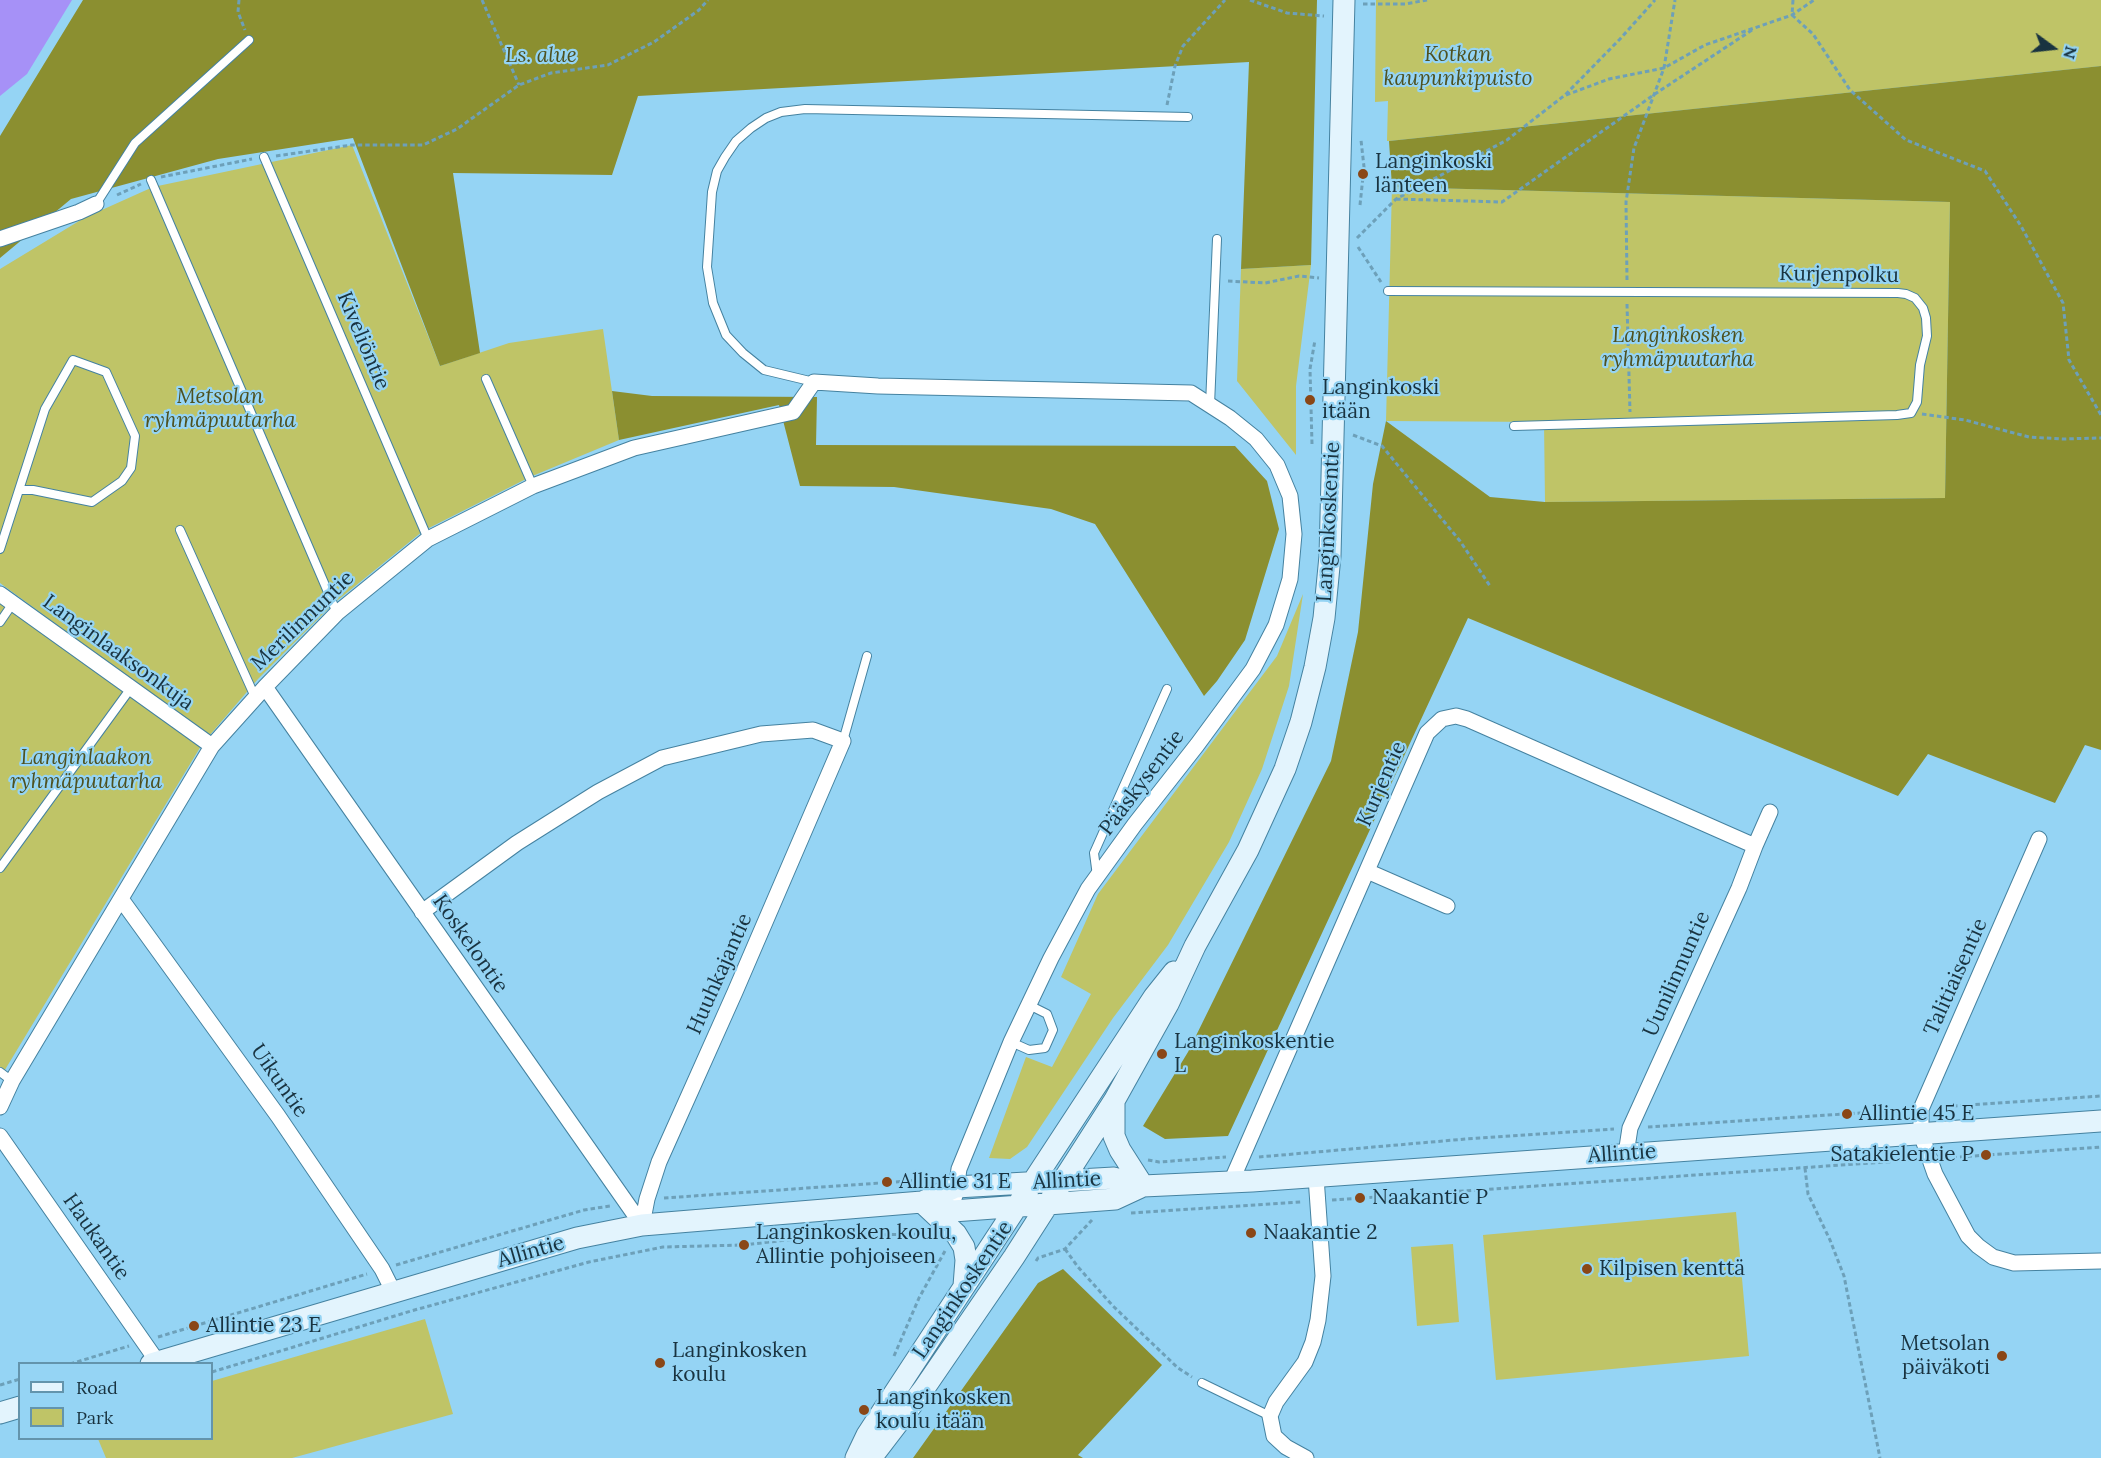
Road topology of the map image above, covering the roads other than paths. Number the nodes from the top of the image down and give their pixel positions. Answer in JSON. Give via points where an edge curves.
{"nodes":[{"id":1,"x":1351,"y":2,"type":"edge"},
{"id":2,"x":249,"y":40,"type":"road end"},
{"id":3,"x":1188,"y":117,"type":"dead end"},
{"id":4,"x":264,"y":157,"type":"road end"},
{"id":5,"x":151,"y":180,"type":"road end"},
{"id":6,"x":96,"y":204,"type":"joint"},
{"id":7,"x":0,"y":239,"type":"edge"},
{"id":8,"x":1217,"y":239,"type":"dead end"},
{"id":9,"x":1388,"y":291,"type":"road end"},
{"id":10,"x":486,"y":379,"type":"dead end"},
{"id":11,"x":814,"y":382,"type":"junction"},
{"id":12,"x":1210,"y":405,"type":"junction"},
{"id":13,"x":1514,"y":426,"type":"dead end"},
{"id":14,"x":533,"y":486,"type":"junction"},
{"id":15,"x":20,"y":490,"type":"junction"},
{"id":16,"x":180,"y":530,"type":"dead end"},
{"id":17,"x":428,"y":539,"type":"junction"},
{"id":18,"x":0,"y":549,"type":"edge"},
{"id":19,"x":0,"y":594,"type":"edge"},
{"id":20,"x":13,"y":603,"type":"junction"},
{"id":21,"x":337,"y":613,"type":"junction"},
{"id":22,"x":0,"y":622,"type":"edge"},
{"id":23,"x":867,"y":656,"type":"dead end"},
{"id":24,"x":131,"y":688,"type":"junction"},
{"id":25,"x":1167,"y":689,"type":"dead end"},
{"id":26,"x":260,"y":692,"type":"junction"},
{"id":27,"x":843,"y":741,"type":"junction"},
{"id":28,"x":212,"y":746,"type":"junction"},
{"id":29,"x":1770,"y":812,"type":"dead end"},
{"id":30,"x":2039,"y":839,"type":"dead end"},
{"id":31,"x":1755,"y":846,"type":"junction"},
{"id":32,"x":0,"y":868,"type":"edge"},
{"id":33,"x":1367,"y":871,"type":"junction"},
{"id":34,"x":1097,"y":877,"type":"junction"},
{"id":35,"x":121,"y":899,"type":"junction"},
{"id":36,"x":1447,"y":906,"type":"dead end"},
{"id":37,"x":422,"y":912,"type":"junction"},
{"id":38,"x":1195,"y":946,"type":"junction"},
{"id":39,"x":1029,"y":1005,"type":"junction"},
{"id":40,"x":1011,"y":1042,"type":"junction"},
{"id":41,"x":6,"y":1077,"type":"edge"},
{"id":42,"x":1114,"y":1101,"type":"junction"},
{"id":43,"x":0,"y":1107,"type":"edge"},
{"id":44,"x":2101,"y":1121,"type":"edge"},
{"id":45,"x":1921,"y":1134,"type":"junction"},
{"id":46,"x":0,"y":1136,"type":"edge"},
{"id":47,"x":1626,"y":1154,"type":"junction"},
{"id":48,"x":1316,"y":1177,"type":"junction"},
{"id":49,"x":1062,"y":1181,"type":"junction"},
{"id":50,"x":1231,"y":1182,"type":"junction"},
{"id":51,"x":1034,"y":1183,"type":"junction"},
{"id":52,"x":1143,"y":1186,"type":"junction"},
{"id":53,"x":956,"y":1187,"type":"junction"},
{"id":54,"x":922,"y":1202,"type":"junction"},
{"id":55,"x":1048,"y":1204,"type":"junction"},
{"id":56,"x":1018,"y":1206,"type":"junction"},
{"id":57,"x":642,"y":1225,"type":"junction"},
{"id":58,"x":950,"y":1229,"type":"junction"},
{"id":59,"x":2101,"y":1261,"type":"edge"},
{"id":60,"x":964,"y":1287,"type":"junction"},
{"id":61,"x":394,"y":1293,"type":"junction"},
{"id":62,"x":154,"y":1362,"type":"edge"},
{"id":63,"x":1202,"y":1383,"type":"road end"},
{"id":64,"x":18,"y":1408,"type":"edge"},
{"id":65,"x":0,"y":1413,"type":"edge"},
{"id":66,"x":1270,"y":1416,"type":"junction"},
{"id":67,"x":856,"y":1458,"type":"edge"},
{"id":68,"x":871,"y":1458,"type":"edge"},
{"id":69,"x":1306,"y":1458,"type":"edge"}],
"edges":[{"from":1,"to":38,"type":"street","name":"Langinkoskentie","via":[[1330,556],[1324,618],[1301,722],[1285,769],[1248,850]]},
{"from":2,"to":6,"type":"lane","via":[[135,143]]},
{"from":3,"to":11,"type":"lane","via":[[805,109],[781,112],[751,128],[725,157],[712,192],[706,267],[713,303],[726,335],[764,370]]},
{"from":4,"to":17,"type":"lane","name":"Kiveliöntie"},
{"from":5,"to":21,"type":"lane"},
{"from":6,"to":7,"type":"street"},
{"from":8,"to":12,"type":"lane"},
{"from":9,"to":13,"type":"lane","name":"Kurjenpolku","via":[[1906,294],[1915,298],[1926,318],[1917,402],[1911,413]]},
{"from":10,"to":14,"type":"lane"},
{"from":11,"to":12,"type":"street","name":"Pääskysentie","via":[[1191,393]]},
{"from":11,"to":14,"type":"street","name":"Merilinnuntie","via":[[793,412],[634,448]]},
{"from":12,"to":34,"type":"street","name":"Pääskysentie","via":[[1256,439],[1277,465],[1290,496],[1294,534],[1290,579],[1276,625],[1253,669]]},
{"from":14,"to":17,"type":"street","name":"Merilinnuntie"},
{"from":15,"to":15,"type":"lane","via":[[45,409],[73,360],[106,372],[135,436],[131,468],[122,481],[92,502],[33,489]]},
{"from":15,"to":18,"type":"lane"},
{"from":16,"to":26,"type":"lane"},
{"from":17,"to":21,"type":"street","name":"Merilinnuntie"},
{"from":19,"to":20,"type":"street","name":"Langinlaaksonkuja"},
{"from":20,"to":22,"type":"lane"},
{"from":20,"to":24,"type":"street","name":"Langinlaaksonkuja"},
{"from":21,"to":26,"type":"street","name":"Merilinnuntie"},
{"from":23,"to":27,"type":"lane","name":"Huuhkajantie"},
{"from":24,"to":28,"type":"street","name":"Langinlaaksonkuja"},
{"from":24,"to":32,"type":"lane"},
{"from":25,"to":34,"type":"lane","via":[[1094,854]]},
{"from":26,"to":28,"type":"street","name":"Merilinnuntie"},
{"from":26,"to":37,"type":"street","name":"Koskelontie"},
{"from":27,"to":37,"type":"street","via":[[813,730],[761,734],[662,758],[598,792],[517,843]]},
{"from":27,"to":57,"type":"street","name":"Huuhkajantie","via":[[659,1162]]},
{"from":28,"to":35,"type":"street","name":"Merilinnuntie"},
{"from":29,"to":31,"type":"street","name":"Uunilinnuntie"},
{"from":30,"to":45,"type":"street","name":"Talitiaisentie","via":[[1922,1109]]},
{"from":31,"to":33,"type":"street","name":"Kurjentie","via":[[1456,716],[1442,719],[1427,733]]},
{"from":31,"to":47,"type":"street","name":"Uunilinnuntie","via":[[1630,1128]]},
{"from":33,"to":36,"type":"street"},
{"from":33,"to":50,"type":"street","name":"Kurjentie"},
{"from":34,"to":39,"type":"street","name":"Pääskysentie"},
{"from":35,"to":41,"type":"street","name":"Merilinnuntie"},
{"from":35,"to":61,"type":"street","name":"Uikuntie","via":[[278,1116],[382,1269]]},
{"from":37,"to":57,"type":"street","name":"Koskelontie"},
{"from":38,"to":42,"type":"street","name":"Langinkoskentie"},
{"from":38,"to":51,"type":"street","name":"Langinkoskentie","via":[[1155,997]]},
{"from":39,"to":40,"type":"street","name":"Pääskysentie"},
{"from":39,"to":40,"type":"lane","via":[[1047,1014],[1053,1030],[1044,1048],[1029,1050]]},
{"from":40,"to":53,"type":"street","name":"Pääskysentie","via":[[959,1169]]},
{"from":41,"to":43,"type":"street","name":"Merilinnuntie"},
{"from":42,"to":49,"type":"street","name":"Langinkoskentie"},
{"from":42,"to":52,"type":"street","via":[[1114,1136]]},
{"from":44,"to":45,"type":"street","name":"Allintie"},
{"from":45,"to":47,"type":"street","name":"Allintie"},
{"from":45,"to":59,"type":"street","via":[[1935,1174],[1968,1236],[1993,1257],[2031,1264]]},
{"from":46,"to":62,"type":"street","name":"Haukantie"},
{"from":47,"to":48,"type":"street","name":"Allintie"},
{"from":48,"to":50,"type":"street","name":"Allintie"},
{"from":48,"to":66,"type":"street","via":[[1323,1276],[1318,1320],[1305,1362]]},
{"from":49,"to":51,"type":"street","name":"Allintie"},
{"from":49,"to":52,"type":"street","name":"Allintie","via":[[1114,1178]]},
{"from":49,"to":55,"type":"street","name":"Langinkoskentie"},
{"from":50,"to":52,"type":"street","name":"Allintie"},
{"from":51,"to":53,"type":"street","name":"Allintie"},
{"from":51,"to":56,"type":"street","name":"Langinkoskentie"},
{"from":52,"to":55,"type":"street","name":"Allintie","via":[[1115,1198]]},
{"from":53,"to":54,"type":"street","name":"Allintie"},
{"from":53,"to":58,"type":"street","name":"Pääskysentie"},
{"from":54,"to":57,"type":"street","name":"Allintie"},
{"from":54,"to":58,"type":"street"},
{"from":55,"to":56,"type":"street","name":"Allintie"},
{"from":55,"to":68,"type":"street","name":"Langinkoskentie"},
{"from":56,"to":58,"type":"street","name":"Allintie"},
{"from":56,"to":60,"type":"street","name":"Langinkoskentie"},
{"from":57,"to":61,"type":"street","name":"Allintie","via":[[577,1238]]},
{"from":58,"to":60,"type":"street","via":[[964,1248]]},
{"from":60,"to":67,"type":"street","name":"Langinkoskentie"},
{"from":61,"to":62,"type":"street","name":"Allintie"},
{"from":63,"to":66,"type":"lane"},
{"from":64,"to":65,"type":"street"},
{"from":66,"to":69,"type":"street","via":[[1275,1436]]}]}
